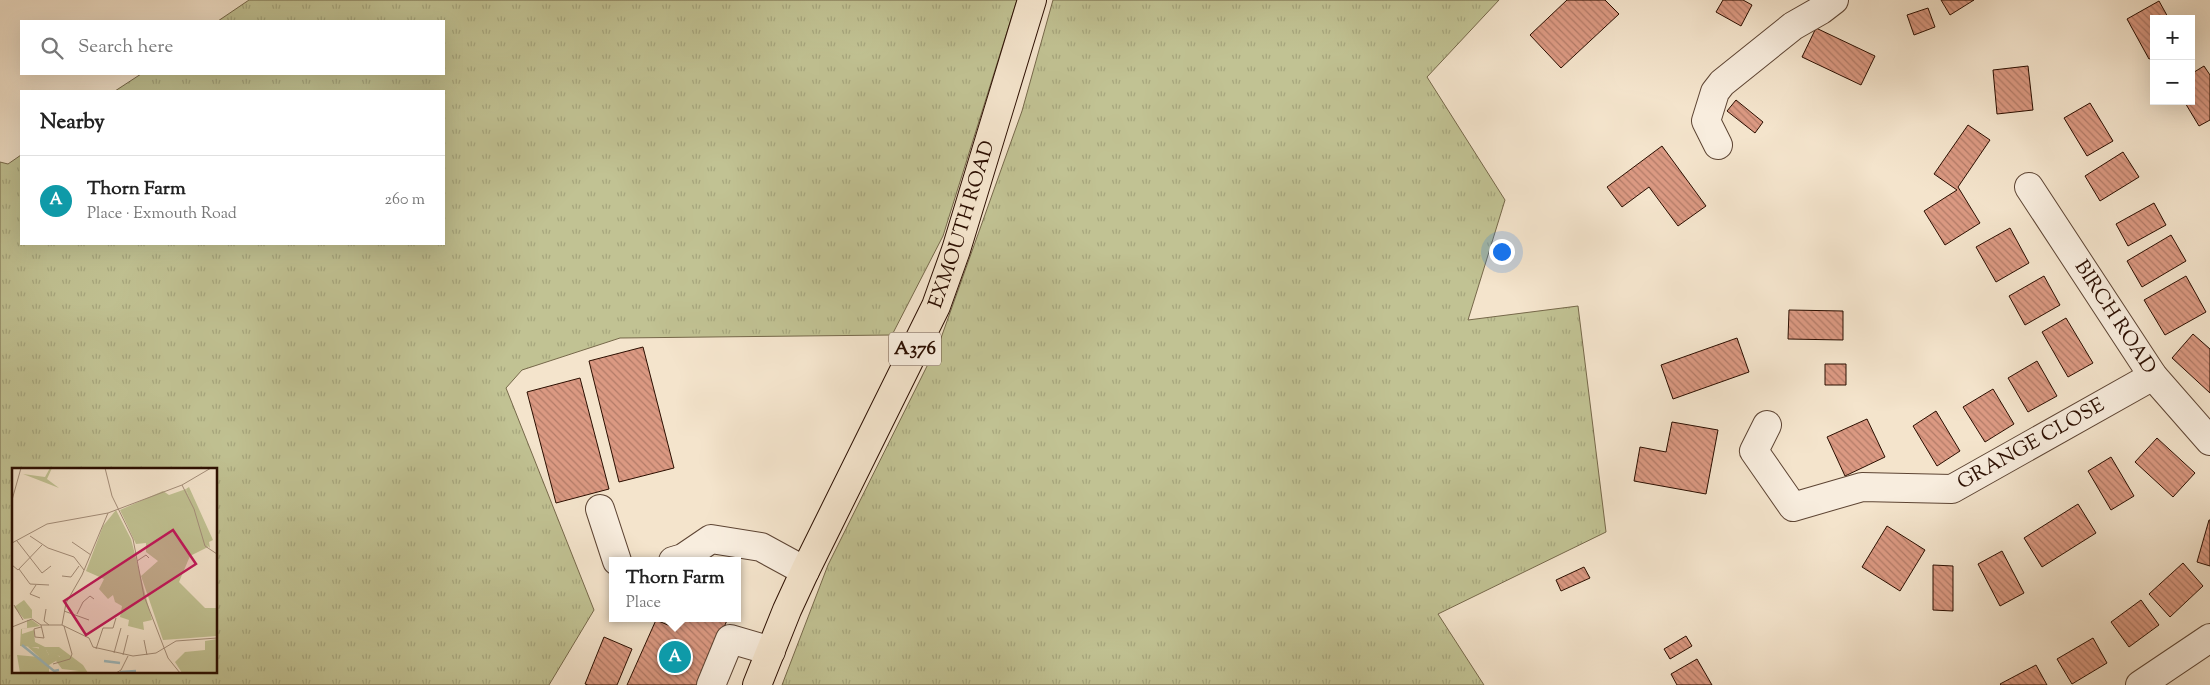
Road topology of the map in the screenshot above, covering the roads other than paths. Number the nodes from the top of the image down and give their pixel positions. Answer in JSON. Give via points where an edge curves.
{"nodes":[{"id":1,"x":1032,"y":0,"type":"edge"},
{"id":2,"x":1834,"y":0,"type":"edge"},
{"id":3,"x":1718,"y":145,"type":"dead end"},
{"id":4,"x":2029,"y":187,"type":"dead end"},
{"id":5,"x":2153,"y":376,"type":"junction"},
{"id":6,"x":1768,"y":425,"type":"dead end"},
{"id":7,"x":2210,"y":441,"type":"edge"},
{"id":8,"x":600,"y":509,"type":"dead end"},
{"id":9,"x":616,"y":557,"type":"edge"},
{"id":10,"x":685,"y":557,"type":"edge"},
{"id":11,"x":805,"y":571,"type":"junction"},
{"id":12,"x":2210,"y":638,"type":"edge"},
{"id":13,"x":771,"y":651,"type":"junction"},
{"id":14,"x":711,"y":685,"type":"edge"},
{"id":15,"x":757,"y":685,"type":"edge"},
{"id":16,"x":2140,"y":685,"type":"edge"}],
"edges":[{"from":1,"to":11,"type":"highway","name":"EXMOUTH ROAD","number":"A376","via":[[936,306]]},
{"from":2,"to":3,"type":"street","via":[[1793,26],[1722,83],[1715,92],[1706,120]]},
{"from":4,"to":5,"type":"street","name":"BIRCH ROAD"},
{"from":5,"to":6,"type":"street","name":"GRANGE CLOSE","via":[[1952,489],[1862,487],[1793,507],[1754,450]]},
{"from":5,"to":7,"type":"street","name":"BIRCH ROAD"},
{"from":8,"to":9,"type":"street"},
{"from":10,"to":11,"type":"street","via":[[712,539],[760,547]]},
{"from":11,"to":13,"type":"highway","name":"EXMOUTH ROAD","number":"A376"},
{"from":12,"to":16,"type":"street"},
{"from":13,"to":14,"type":"street","via":[[730,640]]},
{"from":13,"to":15,"type":"highway","name":"EXMOUTH ROAD","number":"A376"}]}
